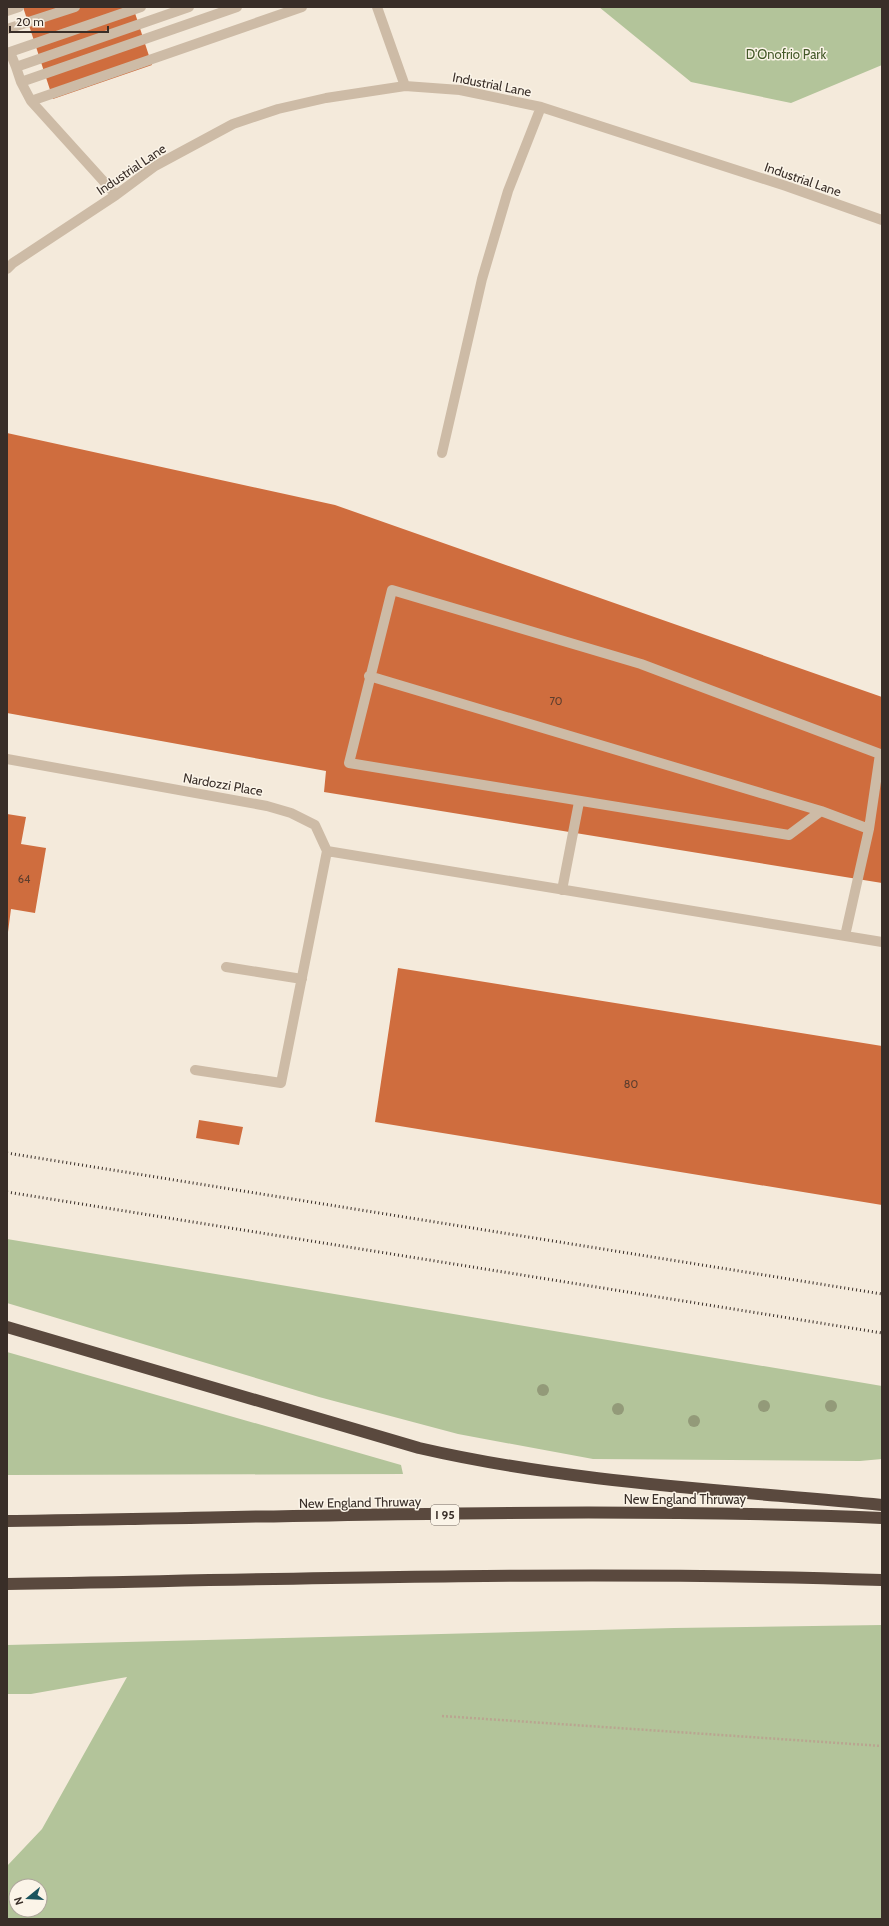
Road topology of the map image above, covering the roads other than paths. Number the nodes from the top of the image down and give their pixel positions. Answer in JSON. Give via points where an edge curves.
{"nodes":[{"id":1,"x":19,"y":7,"type":"edge"},
{"id":2,"x":75,"y":7,"type":"edge"},
{"id":3,"x":141,"y":7,"type":"edge"},
{"id":4,"x":189,"y":7,"type":"edge"},
{"id":5,"x":237,"y":7,"type":"edge"},
{"id":6,"x":302,"y":7,"type":"edge"},
{"id":7,"x":377,"y":7,"type":"edge"},
{"id":8,"x":7,"y":11,"type":"edge"},
{"id":9,"x":7,"y":29,"type":"edge"},
{"id":10,"x":7,"y":41,"type":"edge"},
{"id":11,"x":10,"y":52,"type":"junction"},
{"id":12,"x":16,"y":67,"type":"junction"},
{"id":13,"x":21,"y":82,"type":"junction"},
{"id":14,"x":405,"y":86,"type":"junction"},
{"id":15,"x":31,"y":101,"type":"junction"},
{"id":16,"x":541,"y":107,"type":"junction"},
{"id":17,"x":116,"y":195,"type":"junction"},
{"id":18,"x":882,"y":220,"type":"edge"},
{"id":19,"x":7,"y":269,"type":"edge"},
{"id":20,"x":442,"y":453,"type":"dead end"},
{"id":21,"x":369,"y":676,"type":"junction"},
{"id":22,"x":7,"y":759,"type":"edge"},
{"id":23,"x":579,"y":802,"type":"junction"},
{"id":24,"x":821,"y":811,"type":"junction"},
{"id":25,"x":868,"y":829,"type":"junction"},
{"id":26,"x":327,"y":851,"type":"junction"},
{"id":27,"x":562,"y":890,"type":"junction"},
{"id":28,"x":845,"y":936,"type":"junction"},
{"id":29,"x":882,"y":942,"type":"edge"},
{"id":30,"x":226,"y":967,"type":"dead end"},
{"id":31,"x":302,"y":979,"type":"junction"},
{"id":32,"x":195,"y":1070,"type":"dead end"},
{"id":33,"x":7,"y":1327,"type":"edge"},
{"id":34,"x":882,"y":1505,"type":"edge"},
{"id":35,"x":882,"y":1518,"type":"edge"},
{"id":36,"x":7,"y":1521,"type":"edge"},
{"id":37,"x":882,"y":1580,"type":"edge"},
{"id":38,"x":7,"y":1584,"type":"edge"}],
"edges":[{"from":1,"to":8,"type":"lane"},
{"from":2,"to":9,"type":"lane"},
{"from":3,"to":11,"type":"lane"},
{"from":4,"to":12,"type":"lane"},
{"from":5,"to":13,"type":"lane"},
{"from":6,"to":15,"type":"lane"},
{"from":7,"to":14,"type":"lane"},
{"from":10,"to":11,"type":"lane"},
{"from":11,"to":12,"type":"lane"},
{"from":12,"to":13,"type":"lane"},
{"from":13,"to":15,"type":"lane"},
{"from":14,"to":16,"type":"lane","name":"Industrial Lane","via":[[460,90]]},
{"from":14,"to":17,"type":"lane","name":"Industrial Lane","via":[[326,98],[251,117],[155,166]]},
{"from":15,"to":17,"type":"lane"},
{"from":16,"to":18,"type":"lane","name":"Industrial Lane","via":[[786,186]]},
{"from":16,"to":20,"type":"lane","via":[[508,191],[482,279]]},
{"from":17,"to":19,"type":"lane","name":"Industrial Lane"},
{"from":21,"to":23,"type":"lane","via":[[349,763]]},
{"from":21,"to":24,"type":"lane"},
{"from":21,"to":25,"type":"lane","via":[[392,590],[641,664],[880,754]]},
{"from":22,"to":26,"type":"lane","name":"Nardozzi Place","via":[[267,806],[292,813],[315,825]]},
{"from":23,"to":24,"type":"lane","via":[[789,835]]},
{"from":23,"to":27,"type":"lane"},
{"from":24,"to":25,"type":"lane"},
{"from":25,"to":28,"type":"lane"},
{"from":26,"to":27,"type":"lane"},
{"from":26,"to":31,"type":"lane"},
{"from":27,"to":28,"type":"lane"},
{"from":28,"to":29,"type":"lane"},
{"from":30,"to":31,"type":"lane"},
{"from":31,"to":32,"type":"lane","via":[[281,1083]]},
{"from":33,"to":34,"type":"highway","via":[[419,1448],[467,1459],[562,1474]]},
{"from":35,"to":36,"type":"highway","name":"New England Thruway","number":"I 95","via":[[654,1512]]},
{"from":37,"to":38,"type":"highway","via":[[685,1575]]}]}
